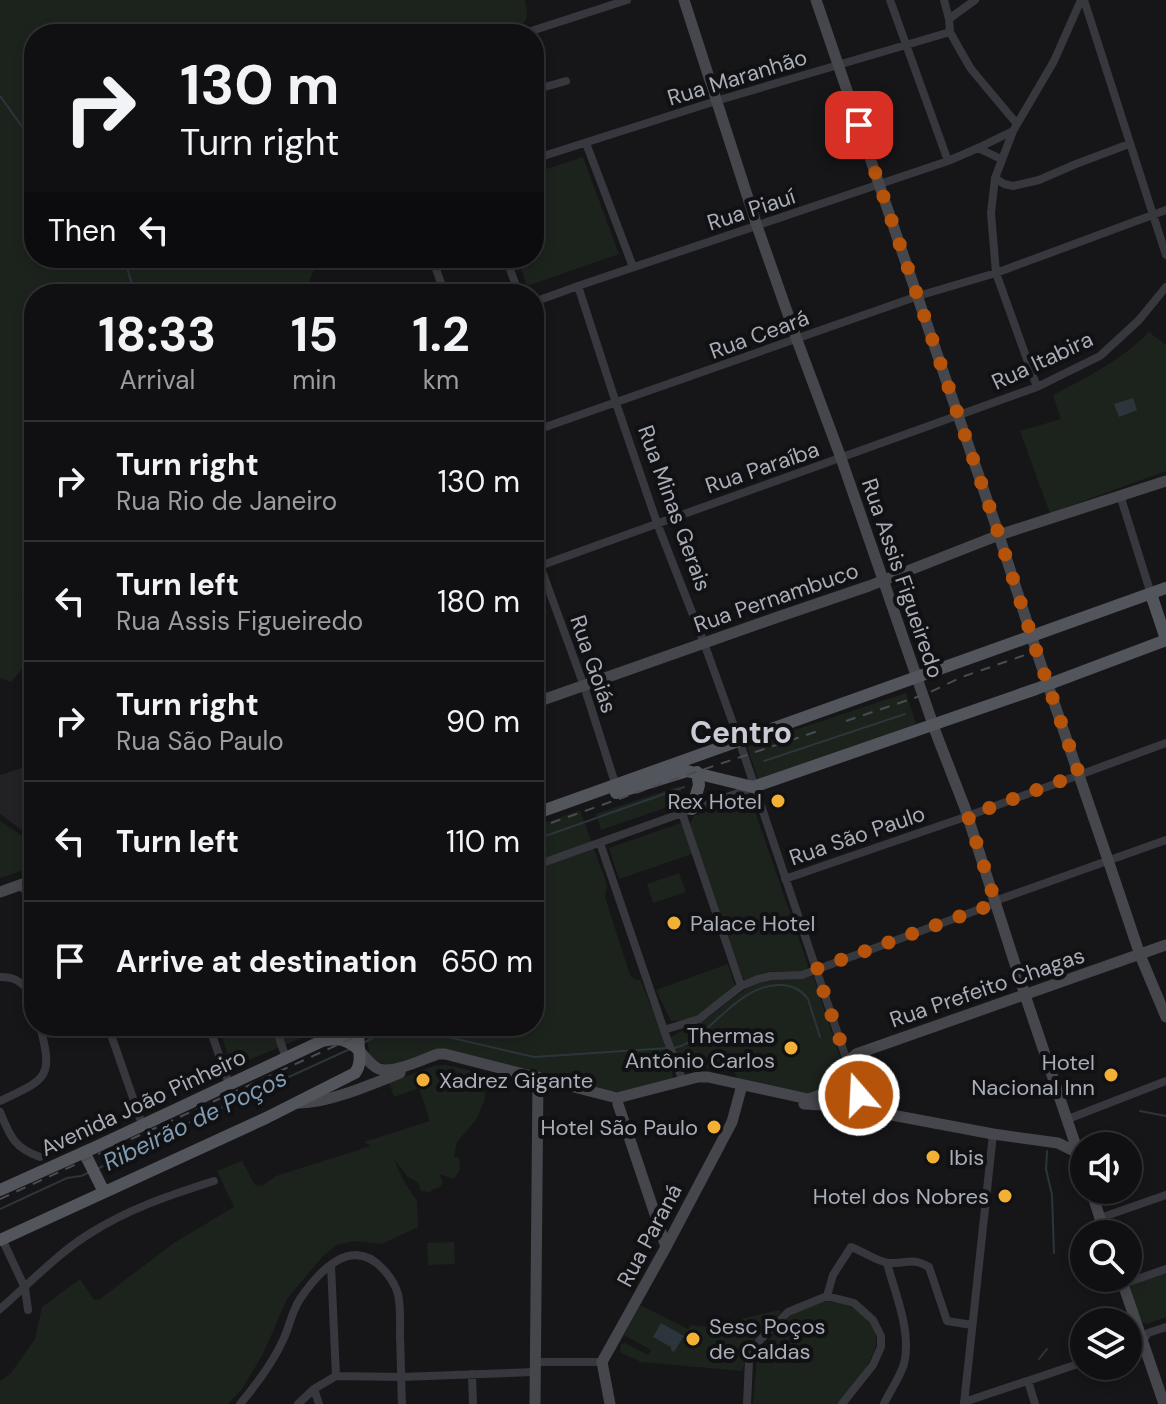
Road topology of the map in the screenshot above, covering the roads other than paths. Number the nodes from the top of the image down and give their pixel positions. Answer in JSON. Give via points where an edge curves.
{"nodes":[{"id":1,"x":627,"y":0,"type":"edge"},
{"id":2,"x":684,"y":0,"type":"edge"},
{"id":3,"x":816,"y":0,"type":"edge"},
{"id":4,"x":890,"y":0,"type":"edge"},
{"id":5,"x":944,"y":0,"type":"edge"},
{"id":6,"x":975,"y":0,"type":"edge"},
{"id":7,"x":1083,"y":0,"type":"edge"},
{"id":8,"x":949,"y":19,"type":"junction"},
{"id":9,"x":544,"y":27,"type":"edge"},
{"id":10,"x":950,"y":32,"type":"junction"},
{"id":11,"x":906,"y":45,"type":"junction"},
{"id":12,"x":838,"y":66,"type":"junction"},
{"id":13,"x":566,"y":81,"type":"dead end"},
{"id":14,"x":544,"y":87,"type":"edge"},
{"id":15,"x":716,"y":101,"type":"junction"},
{"id":16,"x":1015,"y":127,"type":"junction"},
{"id":17,"x":586,"y":143,"type":"junction"},
{"id":18,"x":1129,"y":144,"type":"junction"},
{"id":19,"x":978,"y":148,"type":"junction"},
{"id":20,"x":544,"y":156,"type":"edge"},
{"id":21,"x":1001,"y":159,"type":"junction"},
{"id":22,"x":948,"y":161,"type":"junction"},
{"id":23,"x":995,"y":178,"type":"junction"},
{"id":24,"x":879,"y":185,"type":"junction"},
{"id":25,"x":1166,"y":210,"type":"edge"},
{"id":26,"x":1153,"y":215,"type":"junction"},
{"id":27,"x":757,"y":226,"type":"junction"},
{"id":28,"x":1166,"y":255,"type":"edge"},
{"id":29,"x":633,"y":267,"type":"junction"},
{"id":30,"x":996,"y":273,"type":"junction"},
{"id":31,"x":578,"y":286,"type":"junction"},
{"id":32,"x":1166,"y":287,"type":"edge"},
{"id":33,"x":918,"y":296,"type":"junction"},
{"id":34,"x":544,"y":298,"type":"edge"},
{"id":35,"x":797,"y":340,"type":"junction"},
{"id":36,"x":1037,"y":387,"type":"junction"},
{"id":37,"x":616,"y":403,"type":"junction"},
{"id":38,"x":958,"y":416,"type":"junction"},
{"id":39,"x":544,"y":428,"type":"edge"},
{"id":40,"x":841,"y":458,"type":"junction"},
{"id":41,"x":1166,"y":481,"type":"edge"},
{"id":42,"x":1120,"y":495,"type":"junction"},
{"id":43,"x":657,"y":523,"type":"junction"},
{"id":44,"x":999,"y":535,"type":"junction"},
{"id":45,"x":544,"y":564,"type":"edge"},
{"id":46,"x":882,"y":581,"type":"junction"},
{"id":47,"x":544,"y":585,"type":"edge"},
{"id":48,"x":1166,"y":588,"type":"edge"},
{"id":49,"x":1151,"y":594,"type":"junction"},
{"id":50,"x":1032,"y":637,"type":"junction"},
{"id":51,"x":1166,"y":639,"type":"edge"},
{"id":52,"x":704,"y":643,"type":"junction"},
{"id":53,"x":916,"y":677,"type":"junction"},
{"id":54,"x":1048,"y":685,"type":"junction"},
{"id":55,"x":584,"y":686,"type":"junction"},
{"id":56,"x":544,"y":700,"type":"edge"},
{"id":57,"x":931,"y":719,"type":"junction"},
{"id":58,"x":739,"y":740,"type":"junction"},
{"id":59,"x":1166,"y":743,"type":"edge"},
{"id":60,"x":697,"y":772,"type":"junction"},
{"id":61,"x":1079,"y":774,"type":"junction"},
{"id":62,"x":753,"y":787,"type":"junction"},
{"id":63,"x":617,"y":788,"type":"junction"},
{"id":64,"x":544,"y":811,"type":"edge"},
{"id":65,"x":687,"y":811,"type":"junction"},
{"id":66,"x":968,"y":816,"type":"junction"},
{"id":67,"x":544,"y":819,"type":"edge"},
{"id":68,"x":1166,"y":840,"type":"edge"},
{"id":69,"x":600,"y":843,"type":"junction"},
{"id":70,"x":1108,"y":860,"type":"junction"},
{"id":71,"x":544,"y":863,"type":"edge"},
{"id":72,"x":785,"y":879,"type":"junction"},
{"id":73,"x":24,"y":884,"type":"edge"},
{"id":74,"x":19,"y":886,"type":"junction"},
{"id":75,"x":24,"y":889,"type":"edge"},
{"id":76,"x":0,"y":892,"type":"edge"},
{"id":77,"x":995,"y":901,"type":"junction"},
{"id":78,"x":1166,"y":945,"type":"edge"},
{"id":79,"x":1140,"y":955,"type":"junction"},
{"id":80,"x":816,"y":969,"type":"junction"},
{"id":81,"x":0,"y":977,"type":"edge"},
{"id":82,"x":24,"y":986,"type":"edge"},
{"id":83,"x":741,"y":986,"type":"junction"},
{"id":84,"x":1025,"y":995,"type":"junction"},
{"id":85,"x":1166,"y":1017,"type":"edge"},
{"id":86,"x":665,"y":1035,"type":"junction"},
{"id":87,"x":42,"y":1036,"type":"edge"},
{"id":88,"x":111,"y":1036,"type":"edge"},
{"id":89,"x":212,"y":1036,"type":"edge"},
{"id":90,"x":278,"y":1036,"type":"edge"},
{"id":91,"x":329,"y":1036,"type":"edge"},
{"id":92,"x":357,"y":1036,"type":"edge"},
{"id":93,"x":322,"y":1041,"type":"junction"},
{"id":94,"x":358,"y":1050,"type":"junction"},
{"id":95,"x":286,"y":1058,"type":"junction"},
{"id":96,"x":847,"y":1061,"type":"junction"},
{"id":97,"x":538,"y":1080,"type":"junction"},
{"id":98,"x":683,"y":1081,"type":"junction"},
{"id":99,"x":1166,"y":1081,"type":"edge"},
{"id":100,"x":229,"y":1084,"type":"junction"},
{"id":101,"x":835,"y":1084,"type":"junction"},
{"id":102,"x":741,"y":1087,"type":"junction"},
{"id":103,"x":0,"y":1101,"type":"edge"},
{"id":104,"x":298,"y":1103,"type":"junction"},
{"id":105,"x":618,"y":1104,"type":"junction"},
{"id":106,"x":845,"y":1106,"type":"junction"},
{"id":107,"x":0,"y":1112,"type":"edge"},
{"id":108,"x":1068,"y":1119,"type":"junction"},
{"id":109,"x":142,"y":1124,"type":"junction"},
{"id":110,"x":1072,"y":1132,"type":"edge"},
{"id":111,"x":993,"y":1134,"type":"junction"},
{"id":112,"x":1058,"y":1143,"type":"junction"},
{"id":113,"x":1070,"y":1149,"type":"edge"},
{"id":114,"x":86,"y":1155,"type":"junction"},
{"id":115,"x":40,"y":1157,"type":"dead end"},
{"id":116,"x":214,"y":1181,"type":"dead end"},
{"id":117,"x":102,"y":1187,"type":"junction"},
{"id":118,"x":0,"y":1190,"type":"edge"},
{"id":119,"x":1166,"y":1195,"type":"edge"},
{"id":120,"x":1096,"y":1204,"type":"edge"},
{"id":121,"x":1100,"y":1218,"type":"joint"},
{"id":122,"x":1,"y":1239,"type":"edge"},
{"id":123,"x":666,"y":1247,"type":"junction"},
{"id":124,"x":887,"y":1263,"type":"junction"},
{"id":125,"x":331,"y":1265,"type":"junction"},
{"id":126,"x":1166,"y":1269,"type":"edge"},
{"id":127,"x":1142,"y":1276,"type":"edge"},
{"id":128,"x":25,"y":1288,"type":"junction"},
{"id":129,"x":827,"y":1296,"type":"junction"},
{"id":130,"x":0,"y":1309,"type":"edge"},
{"id":131,"x":28,"y":1310,"type":"dead end"},
{"id":132,"x":972,"y":1325,"type":"junction"},
{"id":133,"x":1166,"y":1327,"type":"edge"},
{"id":134,"x":1142,"y":1342,"type":"joint"},
{"id":135,"x":602,"y":1362,"type":"junction"},
{"id":136,"x":534,"y":1367,"type":"junction"},
{"id":137,"x":1070,"y":1367,"type":"edge"},
{"id":138,"x":472,"y":1374,"type":"junction"},
{"id":139,"x":336,"y":1376,"type":"junction"},
{"id":140,"x":401,"y":1377,"type":"junction"},
{"id":141,"x":1028,"y":1381,"type":"junction"},
{"id":142,"x":314,"y":1389,"type":"junction"},
{"id":143,"x":964,"y":1403,"type":"edge"},
{"id":144,"x":240,"y":1404,"type":"edge"},
{"id":145,"x":298,"y":1404,"type":"edge"},
{"id":146,"x":319,"y":1404,"type":"edge"},
{"id":147,"x":402,"y":1404,"type":"edge"},
{"id":148,"x":473,"y":1404,"type":"edge"},
{"id":149,"x":535,"y":1404,"type":"edge"},
{"id":150,"x":610,"y":1404,"type":"edge"},
{"id":151,"x":747,"y":1404,"type":"edge"},
{"id":152,"x":842,"y":1404,"type":"edge"},
{"id":153,"x":884,"y":1404,"type":"edge"},
{"id":154,"x":1035,"y":1404,"type":"edge"},
{"id":155,"x":1164,"y":1404,"type":"edge"}],
"edges":[{"from":1,"to":9,"type":"street"},
{"from":2,"to":15,"type":"street","name":"Rua Assis Figueiredo"},
{"from":3,"to":12,"type":"street"},
{"from":4,"to":11,"type":"street"},
{"from":5,"to":8,"type":"street"},
{"from":6,"to":8,"type":"street"},
{"from":7,"to":16,"type":"street"},
{"from":7,"to":18,"type":"street"},
{"from":8,"to":10,"type":"street"},
{"from":10,"to":11,"type":"street","name":"Rua Maranhão"},
{"from":10,"to":16,"type":"street"},
{"from":11,"to":12,"type":"street","name":"Rua Maranhão"},
{"from":11,"to":22,"type":"street"},
{"from":12,"to":15,"type":"street","name":"Rua Maranhão"},
{"from":12,"to":24,"type":"street"},
{"from":13,"to":14,"type":"street"},
{"from":15,"to":17,"type":"street","name":"Rua Maranhão"},
{"from":15,"to":27,"type":"street","name":"Rua Assis Figueiredo"},
{"from":16,"to":19,"type":"street","name":"Rua Piauí"},
{"from":16,"to":21,"type":"street"},
{"from":17,"to":20,"type":"street","name":"Rua Maranhão"},
{"from":17,"to":29,"type":"street"},
{"from":18,"to":23,"type":"street","via":[[1039,180],[1013,186]]},
{"from":18,"to":26,"type":"street"},
{"from":19,"to":21,"type":"street"},
{"from":19,"to":22,"type":"street","name":"Rua Piauí"},
{"from":21,"to":23,"type":"street"},
{"from":22,"to":24,"type":"street","name":"Rua Piauí"},
{"from":23,"to":30,"type":"street","via":[[991,213]]},
{"from":24,"to":27,"type":"street","name":"Rua Piauí"},
{"from":24,"to":33,"type":"street"},
{"from":25,"to":26,"type":"street","name":"Rua Ceará"},
{"from":26,"to":28,"type":"street"},
{"from":26,"to":30,"type":"street","name":"Rua Ceará"},
{"from":27,"to":29,"type":"street","name":"Rua Piauí"},
{"from":27,"to":35,"type":"street","name":"Rua Assis Figueiredo"},
{"from":29,"to":31,"type":"street","name":"Rua Piauí"},
{"from":30,"to":33,"type":"street","name":"Rua Ceará"},
{"from":30,"to":36,"type":"street"},
{"from":31,"to":34,"type":"street","name":"Rua Piauí"},
{"from":31,"to":37,"type":"street","name":"Rua Minas Gerais"},
{"from":32,"to":36,"type":"street","name":"Rua Itabira","via":[[1100,356]]},
{"from":33,"to":35,"type":"street","name":"Rua Ceará"},
{"from":33,"to":38,"type":"street"},
{"from":35,"to":37,"type":"street","name":"Rua Ceará"},
{"from":35,"to":40,"type":"street","name":"Rua Assis Figueiredo"},
{"from":36,"to":38,"type":"street","name":"Rua Itabira"},
{"from":37,"to":39,"type":"street","name":"Rua Ceará"},
{"from":37,"to":43,"type":"street","name":"Rua Minas Gerais"},
{"from":38,"to":40,"type":"street","name":"Rua Paraíba"},
{"from":38,"to":44,"type":"street"},
{"from":40,"to":43,"type":"street","name":"Rua Paraíba"},
{"from":40,"to":46,"type":"street","name":"Rua Assis Figueiredo"},
{"from":41,"to":42,"type":"street","name":"Rua Pernambuco"},
{"from":42,"to":44,"type":"street","name":"Rua Pernambuco"},
{"from":42,"to":49,"type":"street"},
{"from":43,"to":45,"type":"street","name":"Rua Paraíba"},
{"from":43,"to":52,"type":"street","name":"Rua Minas Gerais"},
{"from":44,"to":46,"type":"street","name":"Rua Pernambuco"},
{"from":44,"to":50,"type":"street"},
{"from":46,"to":52,"type":"street","name":"Rua Pernambuco"},
{"from":46,"to":53,"type":"street","name":"Rua Assis Figueiredo"},
{"from":47,"to":55,"type":"street","name":"Rua Goiás"},
{"from":48,"to":49,"type":"main road"},
{"from":49,"to":50,"type":"main road"},
{"from":49,"to":51,"type":"main road"},
{"from":50,"to":53,"type":"main road"},
{"from":50,"to":54,"type":"street"},
{"from":51,"to":54,"type":"main road"},
{"from":52,"to":55,"type":"street","name":"Rua Pernambuco"},
{"from":52,"to":58,"type":"street","name":"Rua Minas Gerais"},
{"from":53,"to":57,"type":"street","name":"Rua Assis Figueiredo"},
{"from":53,"to":58,"type":"main road"},
{"from":54,"to":57,"type":"main road"},
{"from":54,"to":61,"type":"street"},
{"from":55,"to":56,"type":"street","name":"Rua Pernambuco"},
{"from":55,"to":63,"type":"street","name":"Rua Goiás"},
{"from":57,"to":62,"type":"main road"},
{"from":57,"to":66,"type":"street","name":"Rua Assis Figueiredo"},
{"from":58,"to":62,"type":"street","name":"Rua Minas Gerais"},
{"from":58,"to":63,"type":"main road"},
{"from":59,"to":61,"type":"street","name":"Rua São Paulo"},
{"from":60,"to":62,"type":"main road"},
{"from":60,"to":63,"type":"main road"},
{"from":60,"to":65,"type":"main road","via":[[699,785]]},
{"from":61,"to":66,"type":"street","name":"Rua São Paulo"},
{"from":61,"to":70,"type":"street"},
{"from":62,"to":65,"type":"street"},
{"from":62,"to":72,"type":"street","name":"Rua Minas Gerais"},
{"from":63,"to":64,"type":"main road"},
{"from":63,"to":67,"type":"main road"},
{"from":65,"to":69,"type":"street"},
{"from":65,"to":83,"type":"street"},
{"from":66,"to":72,"type":"street","name":"Rua São Paulo"},
{"from":66,"to":77,"type":"street","name":"Rua Assis Figueiredo"},
{"from":68,"to":70,"type":"street"},
{"from":69,"to":71,"type":"street"},
{"from":69,"to":86,"type":"street"},
{"from":70,"to":77,"type":"street"},
{"from":70,"to":79,"type":"street"},
{"from":72,"to":80,"type":"street","name":"Rua Minas Gerais"},
{"from":73,"to":74,"type":"street"},
{"from":74,"to":75,"type":"street"},
{"from":74,"to":76,"type":"street"},
{"from":77,"to":80,"type":"street"},
{"from":77,"to":84,"type":"street","name":"Rua Assis Figueiredo"},
{"from":78,"to":79,"type":"street","name":"Rua Prefeito Chagas"},
{"from":79,"to":84,"type":"street","name":"Rua Prefeito Chagas"},
{"from":79,"to":85,"type":"street"},
{"from":80,"to":83,"type":"street"},
{"from":80,"to":96,"type":"street","name":"Rua Minas Gerais"},
{"from":81,"to":82,"type":"street","via":[[13,977]]},
{"from":83,"to":86,"type":"street","via":[[699,1019]]},
{"from":84,"to":96,"type":"street","name":"Rua Prefeito Chagas"},
{"from":84,"to":108,"type":"street","name":"Rua Assis Figueiredo"},
{"from":86,"to":98,"type":"street"},
{"from":87,"to":103,"type":"street","via":[[47,1058],[41,1078]]},
{"from":88,"to":109,"type":"street"},
{"from":89,"to":100,"type":"street"},
{"from":90,"to":95,"type":"street"},
{"from":91,"to":93,"type":"main road"},
{"from":92,"to":94,"type":"main road"},
{"from":93,"to":94,"type":"main road","name":"Avenida João Pinheiro","via":[[338,1039]]},
{"from":93,"to":95,"type":"main road","name":"Avenida João Pinheiro"},
{"from":94,"to":97,"type":"street","via":[[384,1070],[445,1054]]},
{"from":94,"to":104,"type":"main road","via":[[355,1073]]},
{"from":95,"to":100,"type":"main road","name":"Avenida João Pinheiro"},
{"from":96,"to":101,"type":"street"},
{"from":96,"to":106,"type":"street","via":[[859,1095]]},
{"from":97,"to":98,"type":"street","via":[[617,1098]]},
{"from":97,"to":104,"type":"street","via":[[438,1058],[358,1088]]},
{"from":97,"to":105,"type":"street"},
{"from":97,"to":136,"type":"street"},
{"from":98,"to":102,"type":"street","via":[[708,1077]]},
{"from":99,"to":108,"type":"street"},
{"from":100,"to":109,"type":"main road","name":"Avenida João Pinheiro"},
{"from":101,"to":102,"type":"street","via":[[808,1099]]},
{"from":101,"to":106,"type":"street","via":[[836,1097]]},
{"from":102,"to":105,"type":"street","via":[[699,1082]]},
{"from":102,"to":106,"type":"street","via":[[807,1104]]},
{"from":102,"to":123,"type":"street","name":"Rua Paraná","via":[[732,1122]]},
{"from":104,"to":117,"type":"main road"},
{"from":105,"to":123,"type":"street"},
{"from":106,"to":111,"type":"street"},
{"from":107,"to":115,"type":"street","via":[[10,1137]]},
{"from":108,"to":110,"type":"street","name":"Rua Assis Figueiredo"},
{"from":108,"to":112,"type":"street"},
{"from":109,"to":114,"type":"main road","name":"Avenida João Pinheiro"},
{"from":111,"to":112,"type":"street"},
{"from":111,"to":132,"type":"street"},
{"from":112,"to":113,"type":"street"},
{"from":114,"to":117,"type":"main road"},
{"from":114,"to":118,"type":"main road","name":"Avenida João Pinheiro"},
{"from":116,"to":128,"type":"street","via":[[158,1199],[87,1235]]},
{"from":117,"to":122,"type":"main road"},
{"from":119,"to":121,"type":"street"},
{"from":120,"to":121,"type":"street"},
{"from":122,"to":128,"type":"street"},
{"from":123,"to":135,"type":"street","name":"Rua Paraná"},
{"from":124,"to":129,"type":"street","via":[[851,1247]]},
{"from":124,"to":132,"type":"street","via":[[909,1260],[929,1267],[947,1321]]},
{"from":124,"to":153,"type":"street","via":[[906,1345],[903,1366]]},
{"from":125,"to":139,"type":"street"},
{"from":125,"to":140,"type":"street","via":[[352,1254],[363,1255],[393,1282],[400,1312]]},
{"from":125,"to":144,"type":"street","via":[[302,1296],[274,1358]]},
{"from":126,"to":127,"type":"street"},
{"from":128,"to":130,"type":"street"},
{"from":128,"to":131,"type":"street"},
{"from":129,"to":151,"type":"street","via":[[788,1312],[759,1341],[749,1361]]},
{"from":129,"to":152,"type":"street","via":[[854,1303],[881,1336],[873,1365]]},
{"from":132,"to":143,"type":"street"},
{"from":133,"to":134,"type":"street","via":[[1148,1333]]},
{"from":134,"to":155,"type":"street"},
{"from":135,"to":136,"type":"street"},
{"from":135,"to":150,"type":"street"},
{"from":136,"to":138,"type":"street"},
{"from":136,"to":149,"type":"street"},
{"from":137,"to":141,"type":"street"},
{"from":138,"to":140,"type":"street"},
{"from":138,"to":148,"type":"street"},
{"from":139,"to":140,"type":"street"},
{"from":139,"to":142,"type":"street"},
{"from":140,"to":147,"type":"street"},
{"from":141,"to":143,"type":"street"},
{"from":141,"to":154,"type":"street"},
{"from":142,"to":145,"type":"street"},
{"from":142,"to":146,"type":"street"}]}
